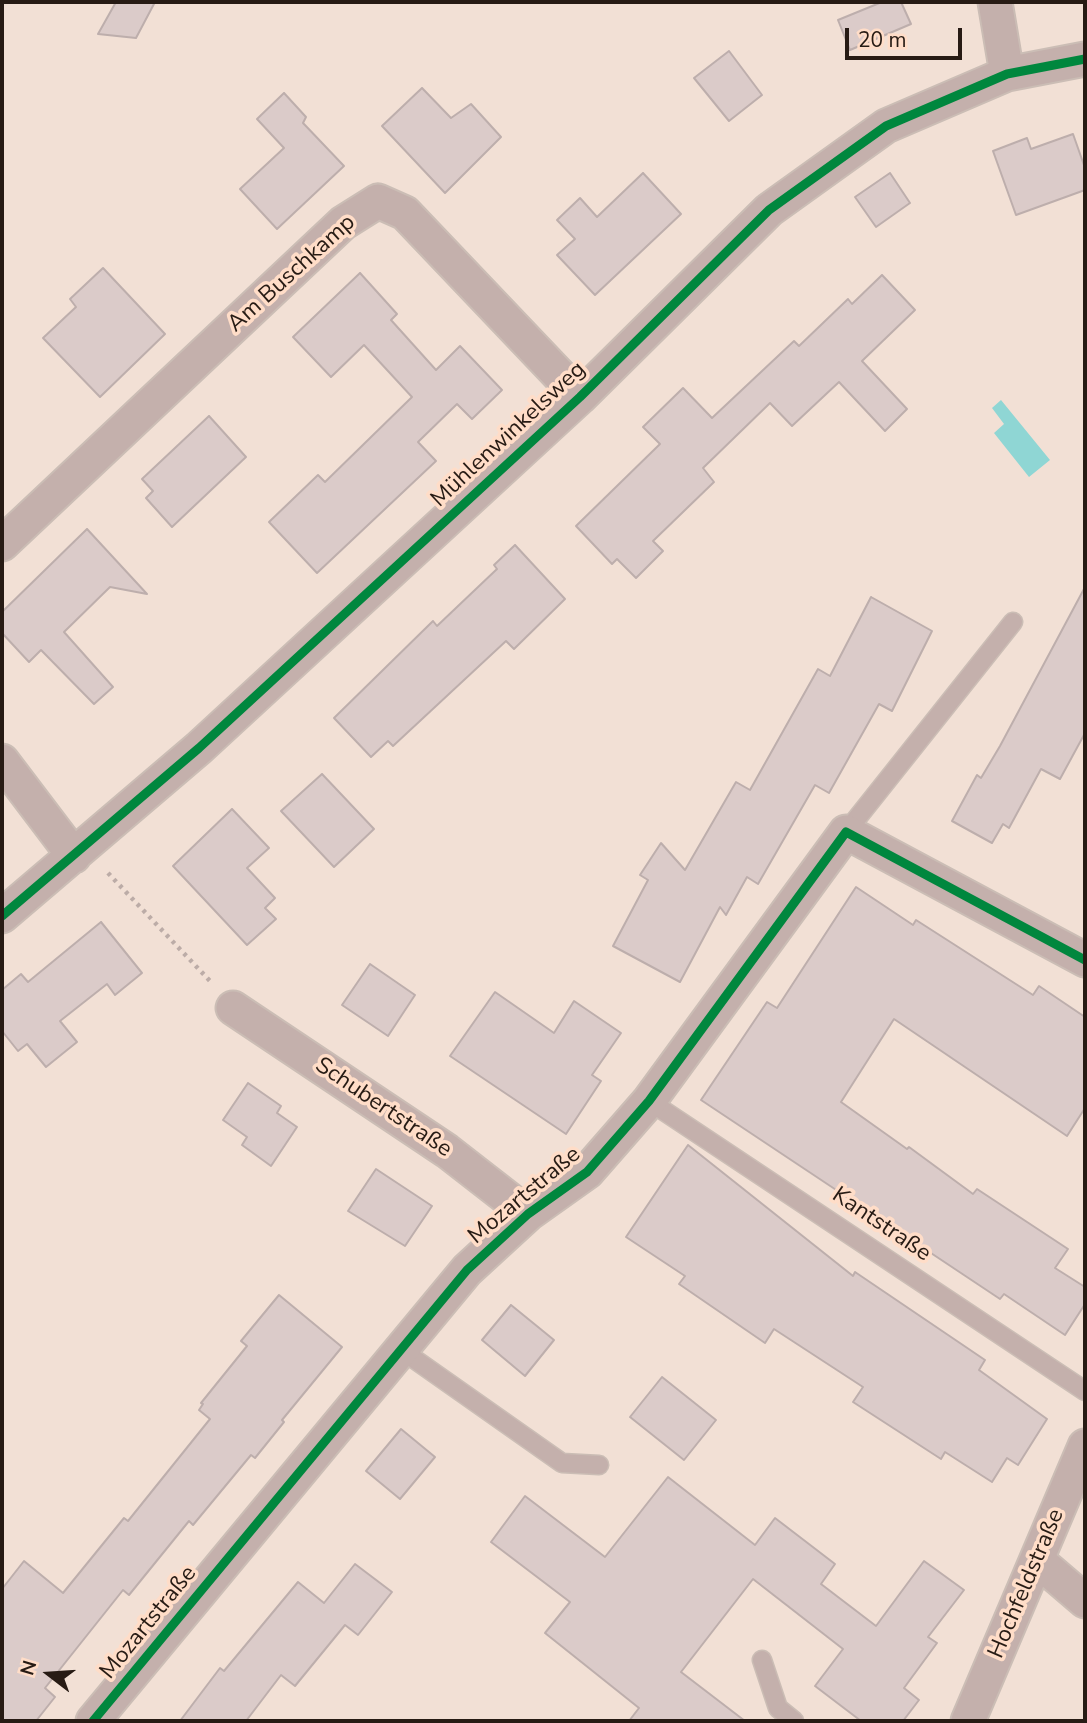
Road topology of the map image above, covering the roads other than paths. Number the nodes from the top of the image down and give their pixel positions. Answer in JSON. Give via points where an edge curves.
{"nodes":[{"id":1,"x":995,"y":2,"type":"edge"},
{"id":2,"x":1085,"y":59,"type":"edge"},
{"id":3,"x":1007,"y":74,"type":"junction"},
{"id":4,"x":580,"y":397,"type":"junction"},
{"id":5,"x":2,"y":544,"type":"edge"},
{"id":6,"x":1013,"y":622,"type":"dead end"},
{"id":7,"x":2,"y":761,"type":"edge"},
{"id":8,"x":846,"y":831,"type":"junction"},
{"id":9,"x":80,"y":852,"type":"junction"},
{"id":10,"x":2,"y":916,"type":"edge"},
{"id":11,"x":1085,"y":960,"type":"edge"},
{"id":12,"x":233,"y":1008,"type":"road end"},
{"id":13,"x":649,"y":1101,"type":"junction"},
{"id":14,"x":528,"y":1214,"type":"junction"},
{"id":15,"x":400,"y":1349,"type":"junction"},
{"id":16,"x":1085,"y":1391,"type":"edge"},
{"id":17,"x":1085,"y":1446,"type":"edge"},
{"id":18,"x":599,"y":1465,"type":"dead end"},
{"id":19,"x":1037,"y":1560,"type":"junction"},
{"id":20,"x":1085,"y":1601,"type":"edge"},
{"id":21,"x":762,"y":1660,"type":"dead end"},
{"id":22,"x":93,"y":1721,"type":"edge"},
{"id":23,"x":794,"y":1721,"type":"edge"},
{"id":24,"x":968,"y":1721,"type":"edge"}],
"edges":[{"from":1,"to":3,"type":"street"},
{"from":2,"to":3,"type":"street","name":"Mühlenwinkelsweg"},
{"from":3,"to":4,"type":"street","name":"Mühlenwinkelsweg","via":[[886,126],[769,210]]},
{"from":4,"to":5,"type":"street","name":"Am Buschkamp","via":[[405,213],[379,201],[342,223]]},
{"from":4,"to":9,"type":"street","name":"Mühlenwinkelsweg","via":[[200,748]]},
{"from":6,"to":8,"type":"lane"},
{"from":7,"to":9,"type":"street"},
{"from":8,"to":11,"type":"street"},
{"from":8,"to":13,"type":"street","name":"Mozartstraße"},
{"from":9,"to":10,"type":"street","name":"Mühlenwinkelsweg"},
{"from":12,"to":14,"type":"street","name":"Schubertstraße","via":[[447,1151]]},
{"from":13,"to":14,"type":"street","name":"Mozartstraße","via":[[587,1172]]},
{"from":13,"to":16,"type":"lane","name":"Kantstraße"},
{"from":14,"to":15,"type":"street","name":"Mozartstraße","via":[[467,1270]]},
{"from":15,"to":18,"type":"lane","via":[[562,1463]]},
{"from":15,"to":22,"type":"street","name":"Mozartstraße"},
{"from":17,"to":19,"type":"street","name":"Hochfeldstraße"},
{"from":19,"to":20,"type":"street"},
{"from":19,"to":24,"type":"street","name":"Hochfeldstraße"},
{"from":21,"to":23,"type":"lane","via":[[778,1709]]}]}
